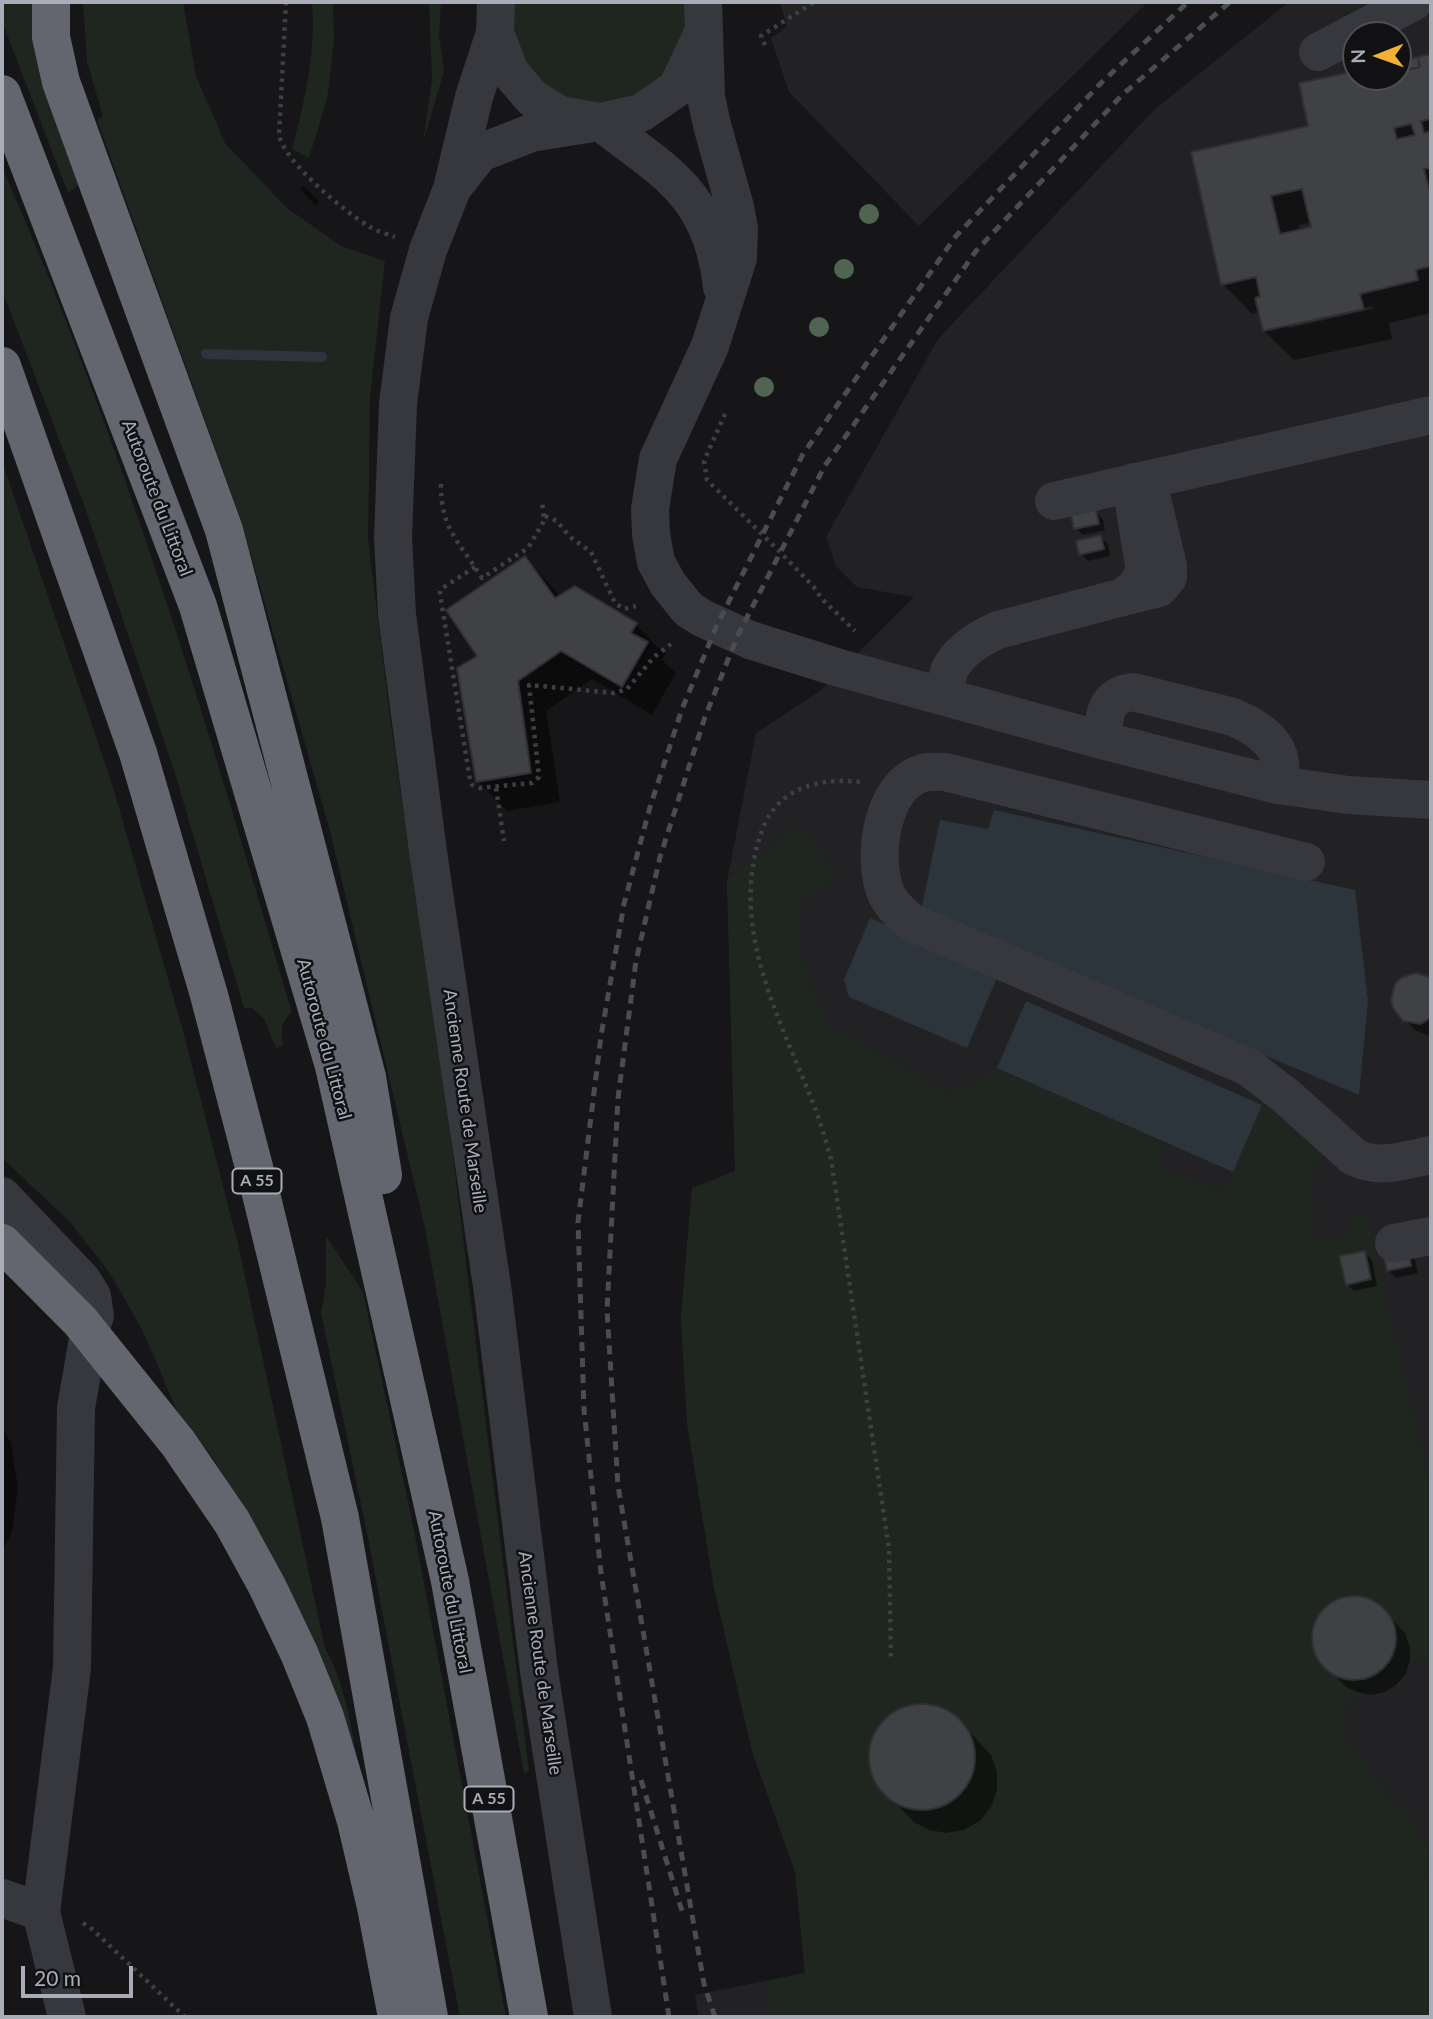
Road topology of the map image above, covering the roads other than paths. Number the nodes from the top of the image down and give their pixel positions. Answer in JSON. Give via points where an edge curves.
{"nodes":[{"id":1,"x":51,"y":2,"type":"edge"},
{"id":2,"x":1413,"y":2,"type":"edge"},
{"id":3,"x":704,"y":16,"type":"edge"},
{"id":4,"x":495,"y":17,"type":"edge"},
{"id":5,"x":1318,"y":52,"type":"dead end"},
{"id":6,"x":2,"y":94,"type":"edge"},
{"id":7,"x":600,"y":122,"type":"junction"},
{"id":8,"x":452,"y":189,"type":"junction"},
{"id":9,"x":724,"y":307,"type":"junction"},
{"id":10,"x":2,"y":366,"type":"edge"},
{"id":11,"x":1431,"y":415,"type":"edge"},
{"id":12,"x":1134,"y":482,"type":"junction"},
{"id":13,"x":1054,"y":501,"type":"dead end"},
{"id":14,"x":943,"y":696,"type":"junction"},
{"id":15,"x":1101,"y":740,"type":"junction"},
{"id":16,"x":1278,"y":785,"type":"junction"},
{"id":17,"x":1431,"y":800,"type":"edge"},
{"id":18,"x":1306,"y":862,"type":"dead end"},
{"id":19,"x":1431,"y":1155,"type":"edge"},
{"id":20,"x":2,"y":1196,"type":"edge"},
{"id":21,"x":1431,"y":1236,"type":"edge"},
{"id":22,"x":2,"y":1243,"type":"edge"},
{"id":23,"x":1394,"y":1244,"type":"dead end"},
{"id":24,"x":89,"y":1333,"type":"junction"},
{"id":25,"x":450,"y":1581,"type":"junction"},
{"id":26,"x":2,"y":1898,"type":"edge"},
{"id":27,"x":41,"y":1912,"type":"junction"},
{"id":28,"x":67,"y":2017,"type":"edge"},
{"id":29,"x":397,"y":2017,"type":"edge"},
{"id":30,"x":429,"y":2017,"type":"edge"},
{"id":31,"x":528,"y":2017,"type":"edge"},
{"id":32,"x":593,"y":2017,"type":"edge"}],
"edges":[{"from":1,"to":25,"type":"highway","via":[[51,37],[61,82],[224,530],[367,1077]]},
{"from":2,"to":5,"type":"street"},
{"from":3,"to":7,"type":"street","name":"Ancienne Route de Marseille","via":[[677,88],[641,113]]},
{"from":3,"to":9,"type":"street","via":[[706,97],[739,229],[737,258]]},
{"from":4,"to":7,"type":"street","via":[[509,72],[532,98],[560,115]]},
{"from":4,"to":8,"type":"street","name":"Ancienne Route de Marseille"},
{"from":6,"to":25,"type":"highway","name":"Autoroute du Littoral","number":"A 55","via":[[198,606],[334,1066]]},
{"from":7,"to":8,"type":"street","name":"Ancienne Route de Marseille","via":[[531,133],[480,153]]},
{"from":7,"to":9,"type":"street","via":[[668,173],[705,218],[715,247]]},
{"from":8,"to":32,"type":"street","name":"Ancienne Route de Marseille","via":[[409,318],[398,404],[393,538],[397,614],[493,1293],[539,1671]]},
{"from":9,"to":14,"type":"street","via":[[658,459],[651,534],[656,562],[668,584],[688,609],[738,635]]},
{"from":10,"to":30,"type":"highway","number":"A 55","via":[[138,753],[261,1194],[340,1518]]},
{"from":11,"to":12,"type":"street"},
{"from":12,"to":13,"type":"street"},
{"from":12,"to":14,"type":"street","via":[[1145,571],[1136,587],[1123,597],[982,638],[950,669]]},
{"from":14,"to":15,"type":"street"},
{"from":15,"to":16,"type":"street"},
{"from":15,"to":16,"type":"street","via":[[1108,704],[1124,693],[1233,717],[1265,736],[1276,752]]},
{"from":16,"to":17,"type":"street"},
{"from":18,"to":19,"type":"street","via":[[945,772],[922,773],[905,784],[886,808],[879,857],[884,890],[911,922],[1248,1067],[1366,1163],[1381,1165]]},
{"from":20,"to":24,"type":"street","via":[[87,1288],[95,1316]]},
{"from":21,"to":23,"type":"street"},
{"from":22,"to":24,"type":"highway"},
{"from":24,"to":27,"type":"street","via":[[76,1408],[72,1668]]},
{"from":24,"to":29,"type":"highway","via":[[178,1443],[232,1522],[299,1653],[325,1717],[355,1822]]},
{"from":25,"to":31,"type":"highway","name":"Autoroute du Littoral","number":"A 55"},
{"from":26,"to":27,"type":"street"},
{"from":27,"to":28,"type":"street"}]}
